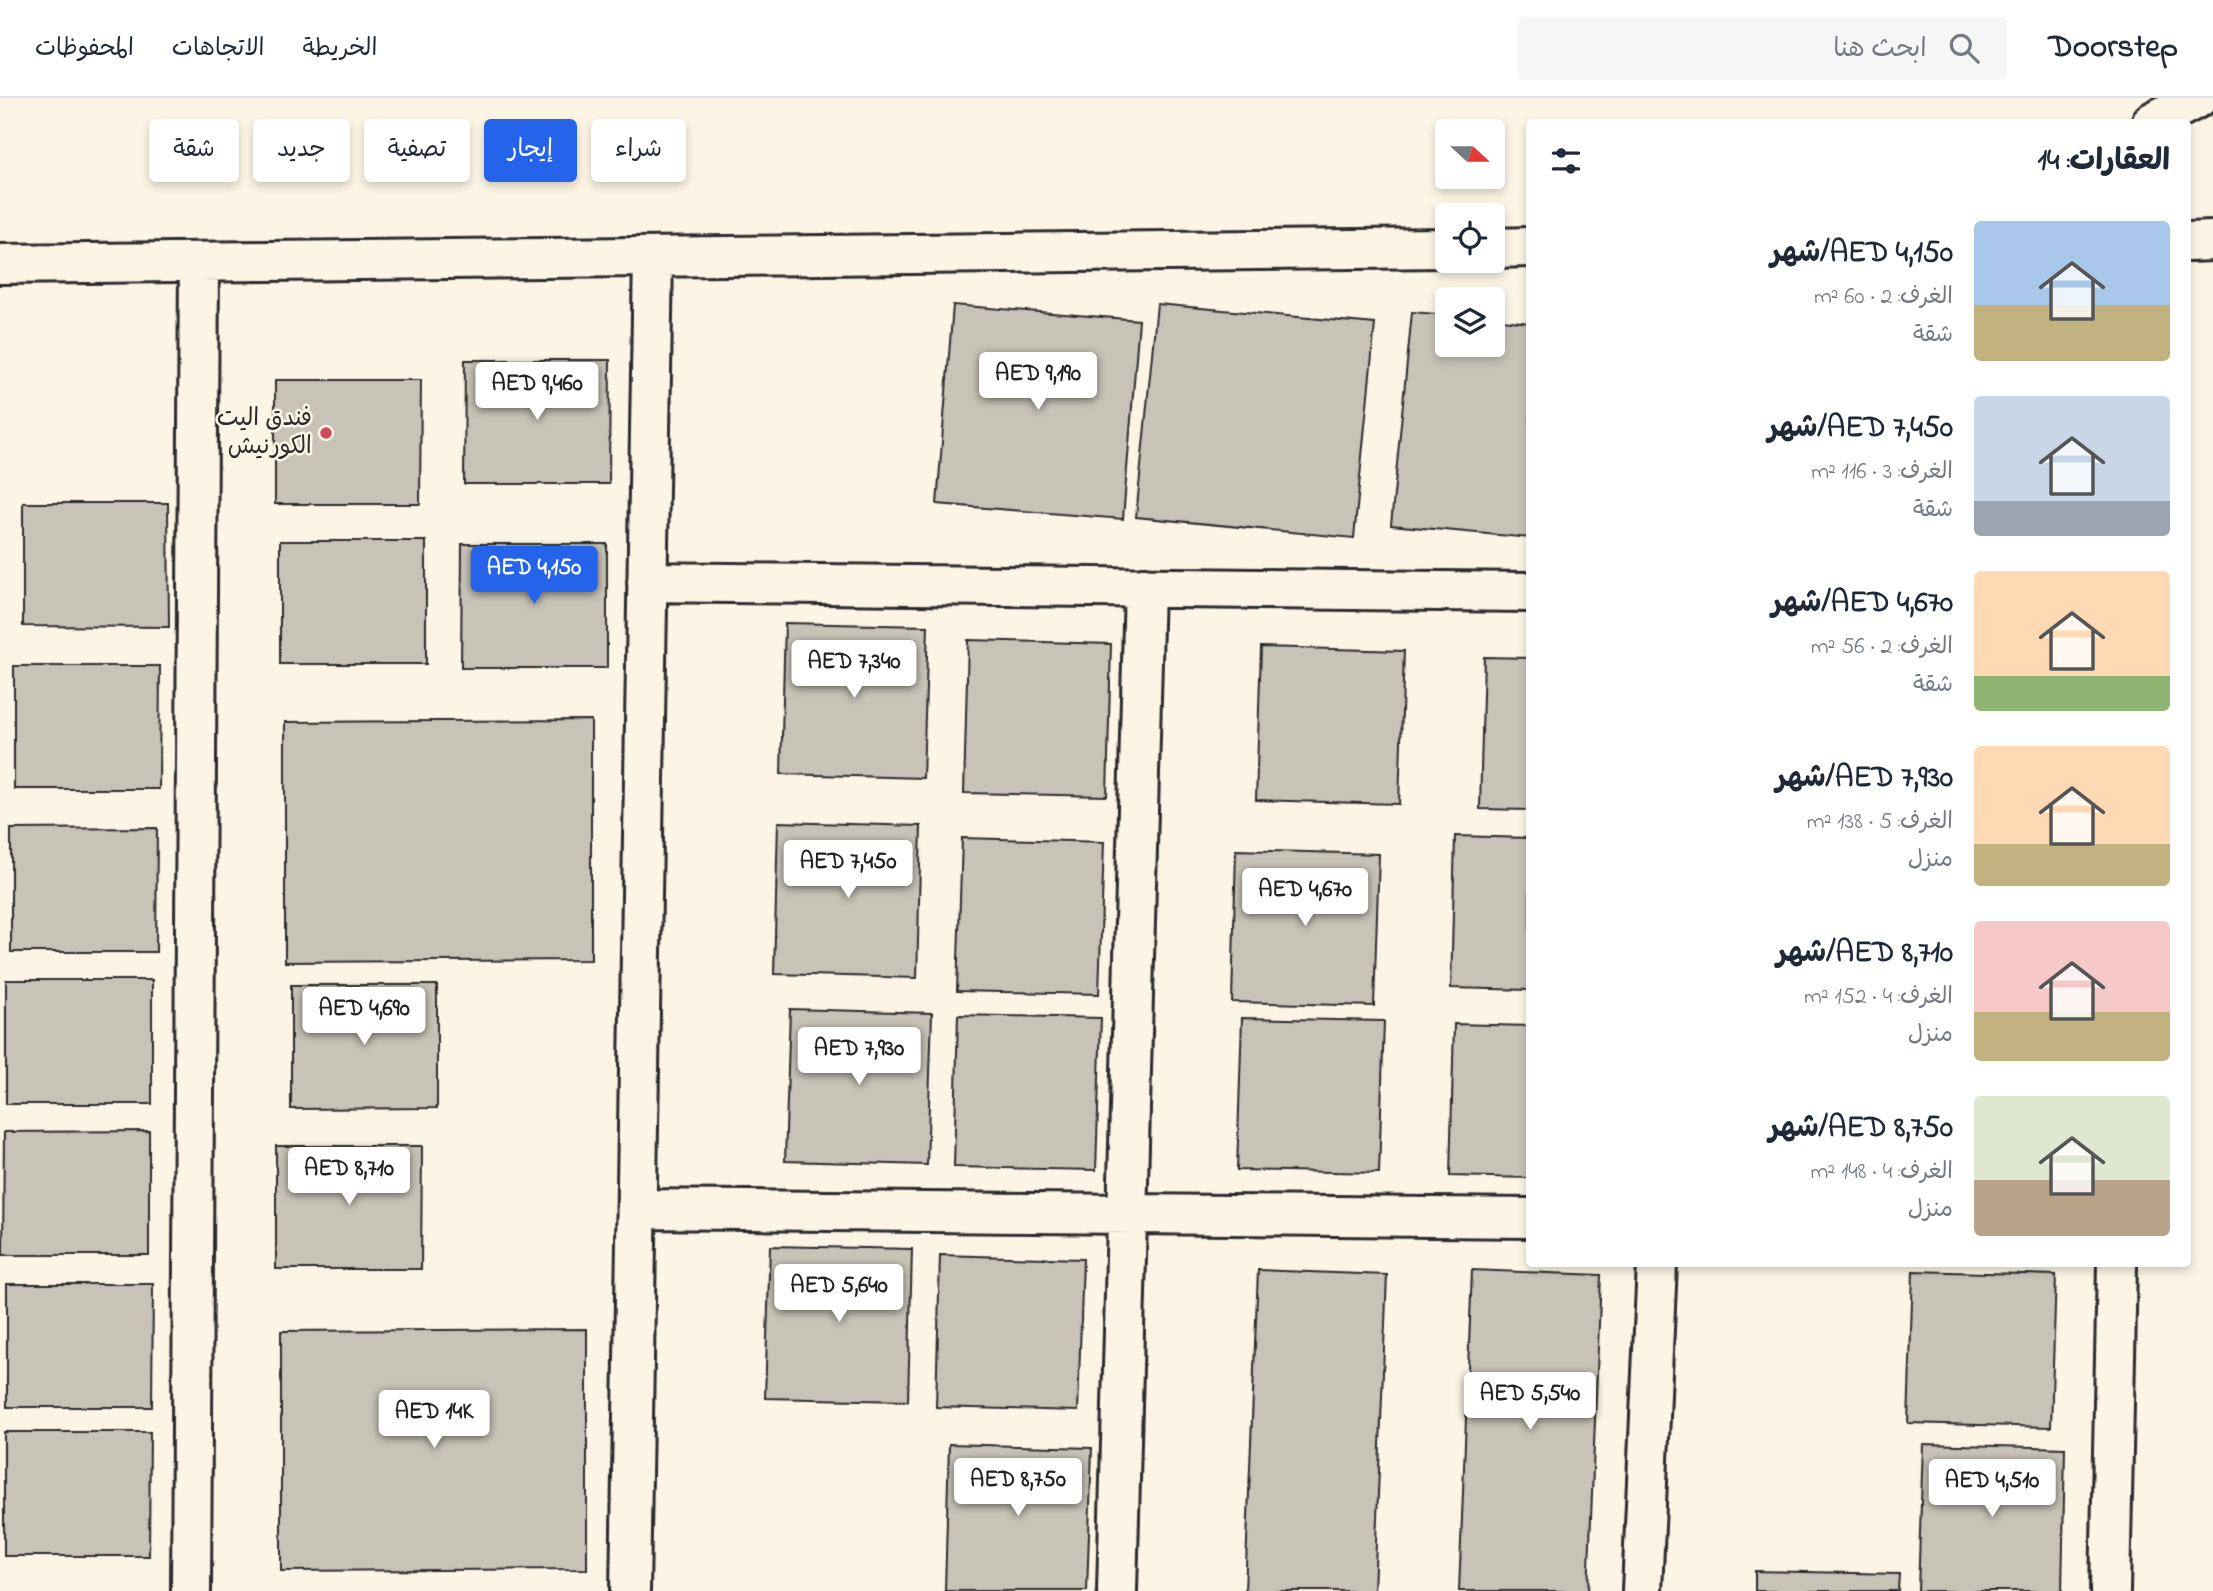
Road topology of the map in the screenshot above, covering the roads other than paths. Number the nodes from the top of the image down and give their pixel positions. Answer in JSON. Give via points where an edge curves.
{"nodes":[{"id":1,"x":2197,"y":98,"type":"edge"},
{"id":2,"x":2158,"y":119,"type":"edge"},
{"id":3,"x":2213,"y":241,"type":"edge"},
{"id":4,"x":2191,"y":242,"type":"edge"},
{"id":5,"x":1526,"y":247,"type":"edge"},
{"id":6,"x":1435,"y":248,"type":"edge"},
{"id":7,"x":1505,"y":248,"type":"edge"},
{"id":8,"x":653,"y":257,"type":"junction"},
{"id":9,"x":199,"y":262,"type":"junction"},
{"id":10,"x":0,"y":264,"type":"edge"},
{"id":11,"x":647,"y":582,"type":"junction"},
{"id":12,"x":1144,"y":587,"type":"junction"},
{"id":13,"x":1526,"y":592,"type":"edge"},
{"id":14,"x":637,"y":1209,"type":"junction"},
{"id":15,"x":1128,"y":1213,"type":"junction"},
{"id":16,"x":1526,"y":1218,"type":"edge"},
{"id":17,"x":1657,"y":1267,"type":"edge"},
{"id":18,"x":2117,"y":1267,"type":"edge"},
{"id":19,"x":191,"y":1591,"type":"edge"},
{"id":20,"x":630,"y":1591,"type":"edge"},
{"id":21,"x":1116,"y":1591,"type":"edge"},
{"id":22,"x":1643,"y":1591,"type":"edge"},
{"id":23,"x":2110,"y":1591,"type":"edge"}],
"edges":[{"from":1,"to":2,"type":"street"},
{"from":3,"to":4,"type":"street"},
{"from":5,"to":7,"type":"street"},
{"from":6,"to":8,"type":"street"},
{"from":8,"to":9,"type":"street"},
{"from":8,"to":11,"type":"street"},
{"from":9,"to":10,"type":"street"},
{"from":9,"to":19,"type":"street"},
{"from":11,"to":12,"type":"street"},
{"from":11,"to":14,"type":"street"},
{"from":12,"to":13,"type":"street"},
{"from":12,"to":15,"type":"street"},
{"from":14,"to":15,"type":"street"},
{"from":14,"to":20,"type":"street"},
{"from":15,"to":16,"type":"street"},
{"from":15,"to":21,"type":"street"},
{"from":17,"to":22,"type":"street"},
{"from":18,"to":23,"type":"street"}]}
